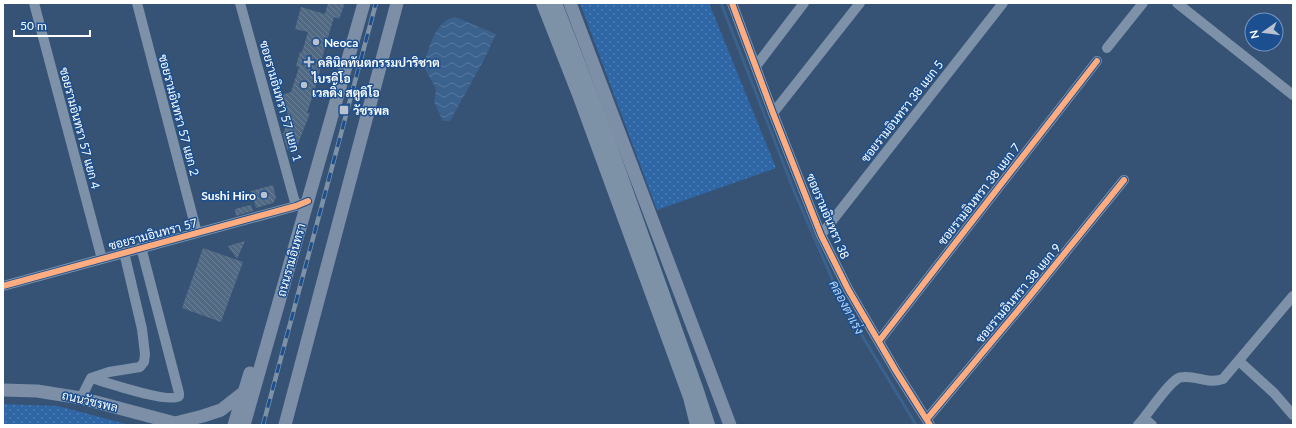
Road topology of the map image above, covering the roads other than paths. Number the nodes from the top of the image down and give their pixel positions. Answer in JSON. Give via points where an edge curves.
{"nodes":[{"id":1,"x":34,"y":3,"type":"edge"},
{"id":2,"x":137,"y":3,"type":"edge"},
{"id":3,"x":240,"y":3,"type":"edge"},
{"id":4,"x":364,"y":3,"type":"edge"},
{"id":5,"x":397,"y":3,"type":"edge"},
{"id":6,"x":543,"y":3,"type":"edge"},
{"id":7,"x":555,"y":3,"type":"edge"},
{"id":8,"x":570,"y":3,"type":"edge"},
{"id":9,"x":732,"y":3,"type":"edge"},
{"id":10,"x":804,"y":3,"type":"edge"},
{"id":11,"x":860,"y":3,"type":"edge"},
{"id":12,"x":1003,"y":3,"type":"edge"},
{"id":13,"x":1143,"y":3,"type":"edge"},
{"id":14,"x":1177,"y":3,"type":"edge"},
{"id":15,"x":1107,"y":48,"type":"dead end"},
{"id":16,"x":1097,"y":61,"type":"dead end"},
{"id":17,"x":756,"y":66,"type":"junction"},
{"id":18,"x":1293,"y":94,"type":"edge"},
{"id":19,"x":773,"y":113,"type":"junction"},
{"id":20,"x":612,"y":132,"type":"junction"},
{"id":21,"x":1124,"y":180,"type":"dead end"},
{"id":22,"x":302,"y":204,"type":"junction"},
{"id":23,"x":197,"y":233,"type":"junction"},
{"id":24,"x":821,"y":235,"type":"junction"},
{"id":25,"x":141,"y":248,"type":"junction"},
{"id":26,"x":124,"y":252,"type":"junction"},
{"id":27,"x":102,"y":259,"type":"junction"},
{"id":28,"x":285,"y":280,"type":"junction"},
{"id":29,"x":3,"y":285,"type":"edge"},
{"id":30,"x":1293,"y":296,"type":"edge"},
{"id":31,"x":879,"y":341,"type":"junction"},
{"id":32,"x":1239,"y":361,"type":"junction"},
{"id":33,"x":91,"y":378,"type":"junction"},
{"id":34,"x":3,"y":390,"type":"edge"},
{"id":35,"x":244,"y":392,"type":"junction"},
{"id":36,"x":81,"y":398,"type":"junction"},
{"id":37,"x":1293,"y":415,"type":"edge"},
{"id":38,"x":928,"y":422,"type":"edge"},
{"id":39,"x":1145,"y":423,"type":"edge"},
{"id":40,"x":177,"y":424,"type":"edge"},
{"id":41,"x":234,"y":425,"type":"edge"},
{"id":42,"x":244,"y":425,"type":"edge"},
{"id":43,"x":285,"y":425,"type":"edge"},
{"id":44,"x":697,"y":425,"type":"edge"},
{"id":45,"x":708,"y":425,"type":"edge"},
{"id":46,"x":730,"y":425,"type":"edge"}],
"edges":[{"from":1,"to":27,"type":"street","name":"ซอยรามอินทรา 57 แยก 4"},
{"from":2,"to":23,"type":"street","name":"ซอยรามอินทรา 57 แยก 2"},
{"from":3,"to":22,"type":"street","name":"ซอยรามอินทรา 57 แยก 1"},
{"from":4,"to":22,"type":"main road","name":"ถนนรามอินทรา"},
{"from":5,"to":43,"type":"main road"},
{"from":6,"to":44,"type":"highway","via":[[690,398]]},
{"from":7,"to":20,"type":"highway"},
{"from":8,"to":20,"type":"main road"},
{"from":9,"to":17,"type":"street","name":"ซอยรามอินทรา 38"},
{"from":10,"to":17,"type":"street"},
{"from":11,"to":19,"type":"street"},
{"from":12,"to":24,"type":"street","name":"ซอยรามอินทรา 38 แยก 5"},
{"from":13,"to":15,"type":"street"},
{"from":14,"to":18,"type":"street"},
{"from":16,"to":31,"type":"street","name":"ซอยรามอินทรา 38 แยก 7"},
{"from":17,"to":19,"type":"street","name":"ซอยรามอินทรา 38"},
{"from":19,"to":24,"type":"street","name":"ซอยรามอินทรา 38"},
{"from":20,"to":45,"type":"highway"},
{"from":20,"to":46,"type":"main road","via":[[703,352]]},
{"from":21,"to":38,"type":"street","name":"ซอยรามอินทรา 38 แยก 9"},
{"from":22,"to":23,"type":"street","name":"ซอยรามอินทรา 57"},
{"from":22,"to":28,"type":"main road","name":"ถนนรามอินทรา"},
{"from":23,"to":25,"type":"street","name":"ซอยรามอินทรา 57"},
{"from":24,"to":31,"type":"street","name":"ซอยรามอินทรา 38","via":[[848,289]]},
{"from":25,"to":26,"type":"street","name":"ซอยรามอินทรา 57"},
{"from":25,"to":33,"type":"street","via":[[179,396],[161,397]]},
{"from":26,"to":27,"type":"street","name":"ซอยรามอินทรา 57"},
{"from":26,"to":33,"type":"street","via":[[142,329],[144,362],[140,367]]},
{"from":27,"to":29,"type":"street","name":"ซอยรามอินทรา 57"},
{"from":28,"to":35,"type":"main road"},
{"from":28,"to":42,"type":"main road","name":"ถนนรามอินทรา"},
{"from":30,"to":32,"type":"street"},
{"from":31,"to":38,"type":"street","name":"ซอยรามอินทรา 38"},
{"from":32,"to":37,"type":"street","via":[[1274,393]]},
{"from":32,"to":39,"type":"street","via":[[1223,380],[1216,382],[1178,378]]},
{"from":33,"to":36,"type":"street"},
{"from":34,"to":36,"type":"main road","name":"ถนนวัชรพล"},
{"from":35,"to":40,"type":"main road","name":"ถนนวัชรพล","via":[[221,410]]},
{"from":35,"to":41,"type":"main road"},
{"from":36,"to":40,"type":"main road","name":"ถนนวัชรพล"}]}
